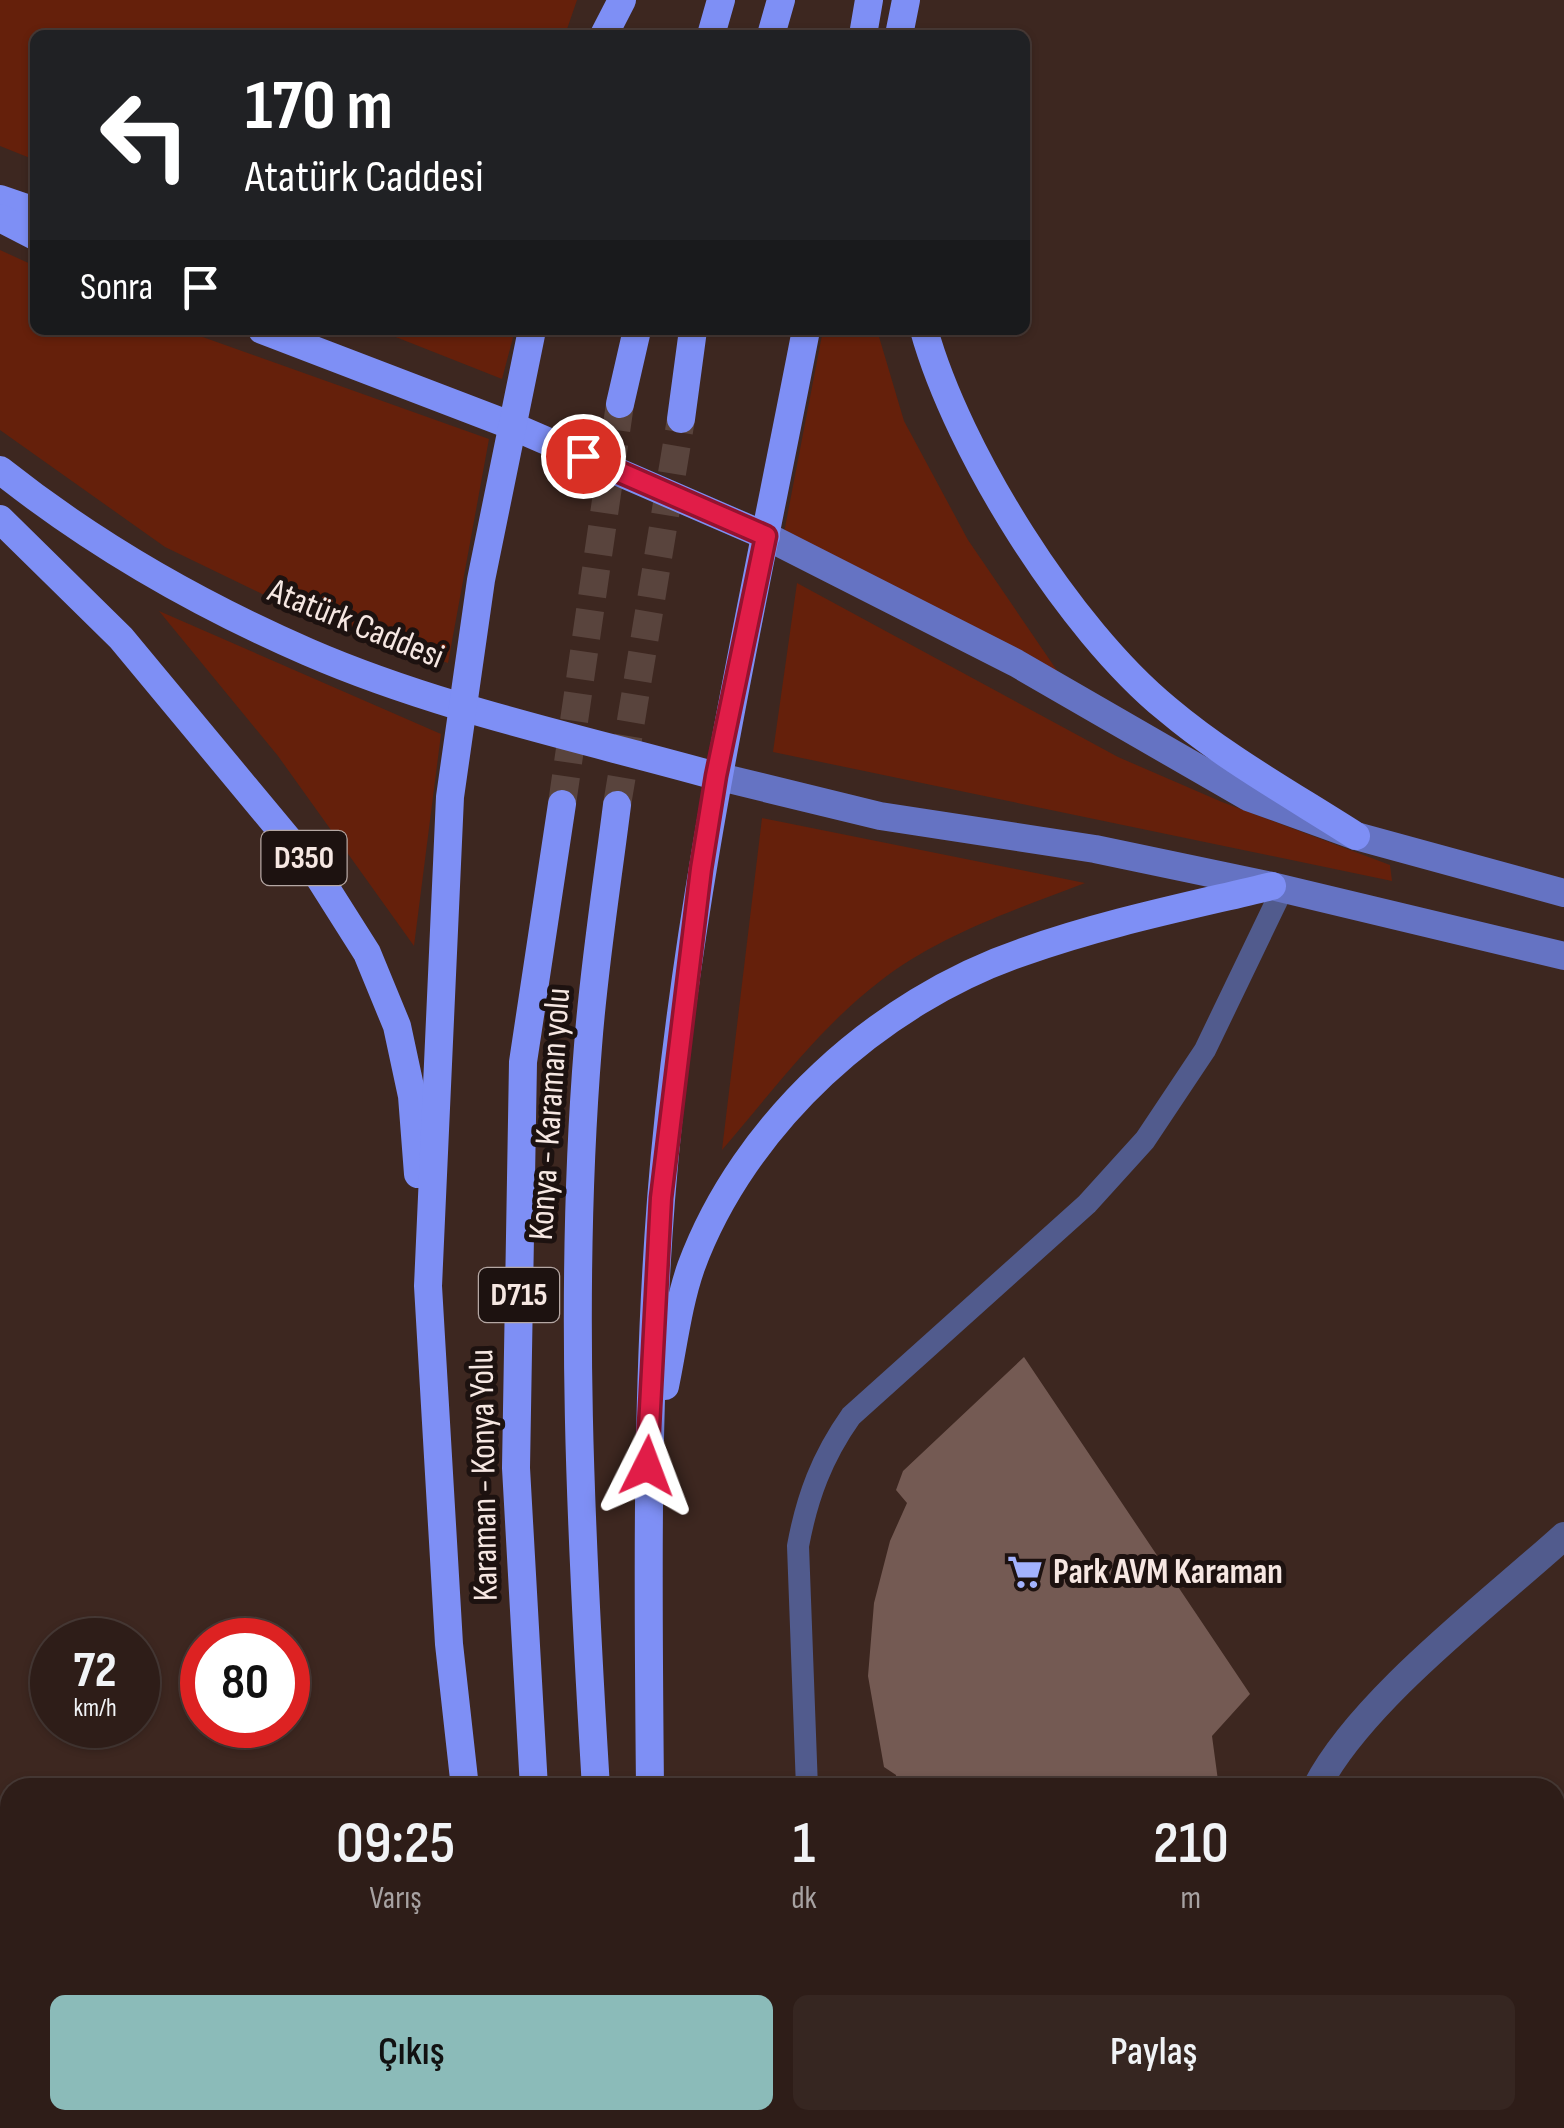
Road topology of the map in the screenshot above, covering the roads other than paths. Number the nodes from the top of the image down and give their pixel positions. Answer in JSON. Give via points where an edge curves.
{"nodes":[{"id":1,"x":622,"y":0,"type":"edge"},
{"id":2,"x":632,"y":0,"type":"edge"},
{"id":3,"x":721,"y":0,"type":"edge"},
{"id":4,"x":781,"y":0,"type":"edge"},
{"id":5,"x":870,"y":0,"type":"edge"},
{"id":6,"x":906,"y":0,"type":"edge"},
{"id":7,"x":607,"y":30,"type":"edge"},
{"id":8,"x":623,"y":30,"type":"edge"},
{"id":9,"x":712,"y":30,"type":"edge"},
{"id":10,"x":773,"y":30,"type":"edge"},
{"id":11,"x":864,"y":30,"type":"edge"},
{"id":12,"x":900,"y":30,"type":"edge"},
{"id":13,"x":0,"y":199,"type":"edge"},
{"id":14,"x":30,"y":209,"type":"edge"},
{"id":15,"x":0,"y":218,"type":"edge"},
{"id":16,"x":30,"y":233,"type":"edge"},
{"id":17,"x":275,"y":335,"type":"edge"},
{"id":18,"x":531,"y":335,"type":"edge"},
{"id":19,"x":636,"y":335,"type":"edge"},
{"id":20,"x":692,"y":335,"type":"edge"},
{"id":21,"x":805,"y":335,"type":"edge"},
{"id":22,"x":925,"y":335,"type":"edge"},
{"id":23,"x":620,"y":404,"type":"tunnel mouth"},
{"id":24,"x":681,"y":419,"type":"tunnel mouth"},
{"id":25,"x":510,"y":425,"type":"junction"},
{"id":26,"x":0,"y":470,"type":"edge"},
{"id":27,"x":0,"y":519,"type":"edge"},
{"id":28,"x":766,"y":536,"type":"junction"},
{"id":29,"x":460,"y":704,"type":"junction"},
{"id":30,"x":716,"y":776,"type":"junction"},
{"id":31,"x":562,"y":804,"type":"tunnel mouth"},
{"id":32,"x":617,"y":805,"type":"tunnel mouth"},
{"id":33,"x":1356,"y":836,"type":"junction"},
{"id":34,"x":1278,"y":887,"type":"junction"},
{"id":35,"x":1564,"y":893,"type":"edge"},
{"id":36,"x":1564,"y":956,"type":"edge"},
{"id":37,"x":428,"y":1286,"type":"junction"},
{"id":38,"x":647,"y":1466,"type":"junction"},
{"id":39,"x":1564,"y":1536,"type":"edge"},
{"id":40,"x":464,"y":1778,"type":"edge"},
{"id":41,"x":533,"y":1778,"type":"edge"},
{"id":42,"x":595,"y":1778,"type":"edge"},
{"id":43,"x":650,"y":1778,"type":"edge"},
{"id":44,"x":807,"y":1778,"type":"edge"},
{"id":45,"x":1321,"y":1778,"type":"edge"}],
"edges":[{"from":1,"to":7,"type":"highway"},
{"from":2,"to":8,"type":"highway"},
{"from":3,"to":9,"type":"highway"},
{"from":4,"to":10,"type":"highway"},
{"from":5,"to":11,"type":"highway"},
{"from":6,"to":12,"type":"highway"},
{"from":13,"to":14,"type":"highway"},
{"from":15,"to":16,"type":"highway"},
{"from":17,"to":25,"type":"highway"},
{"from":18,"to":25,"type":"highway"},
{"from":19,"to":23,"type":"highway"},
{"from":20,"to":24,"type":"highway"},
{"from":21,"to":28,"type":"highway"},
{"from":22,"to":33,"type":"highway","via":[[935,370],[980,460],[1044,568],[1122,668],[1206,740]]},
{"from":25,"to":28,"type":"highway"},
{"from":25,"to":29,"type":"highway"},
{"from":26,"to":29,"type":"highway","name":"Atatürk Caddesi","via":[[192,594],[308,652]]},
{"from":27,"to":37,"type":"highway","number":"D350","via":[[121,638],[317,874],[368,953],[397,1026],[412,1096]]},
{"from":28,"to":30,"type":"highway"},
{"from":28,"to":33,"type":"main road","via":[[1016,664],[1248,797]]},
{"from":29,"to":30,"type":"highway","name":"Atatürk Caddesi"},
{"from":29,"to":37,"type":"highway"},
{"from":30,"to":34,"type":"main road","via":[[880,816],[1094,849]]},
{"from":30,"to":38,"type":"highway","via":[[661,1198]]},
{"from":31,"to":41,"type":"highway","name":"Karaman - Konya Yolu","number":"D715","via":[[524,1062],[516,1468]]},
{"from":32,"to":42,"type":"highway","name":"Konya - Karaman yolu","number":"D715","via":[[588,1046],[579,1261],[581,1531]]},
{"from":33,"to":35,"type":"main road"},
{"from":34,"to":36,"type":"main road"},
{"from":34,"to":38,"type":"highway","via":[[1019,953],[879,1027],[823,1076],[772,1130],[728,1192],[691,1268]]},
{"from":34,"to":44,"type":"lane","via":[[1205,1050],[1144,1140],[1086,1204],[851,1416],[824,1460],[798,1546]]},
{"from":37,"to":40,"type":"highway","via":[[447,1625]]},
{"from":38,"to":43,"type":"highway"},
{"from":39,"to":45,"type":"street","via":[[1376,1706]]}]}
